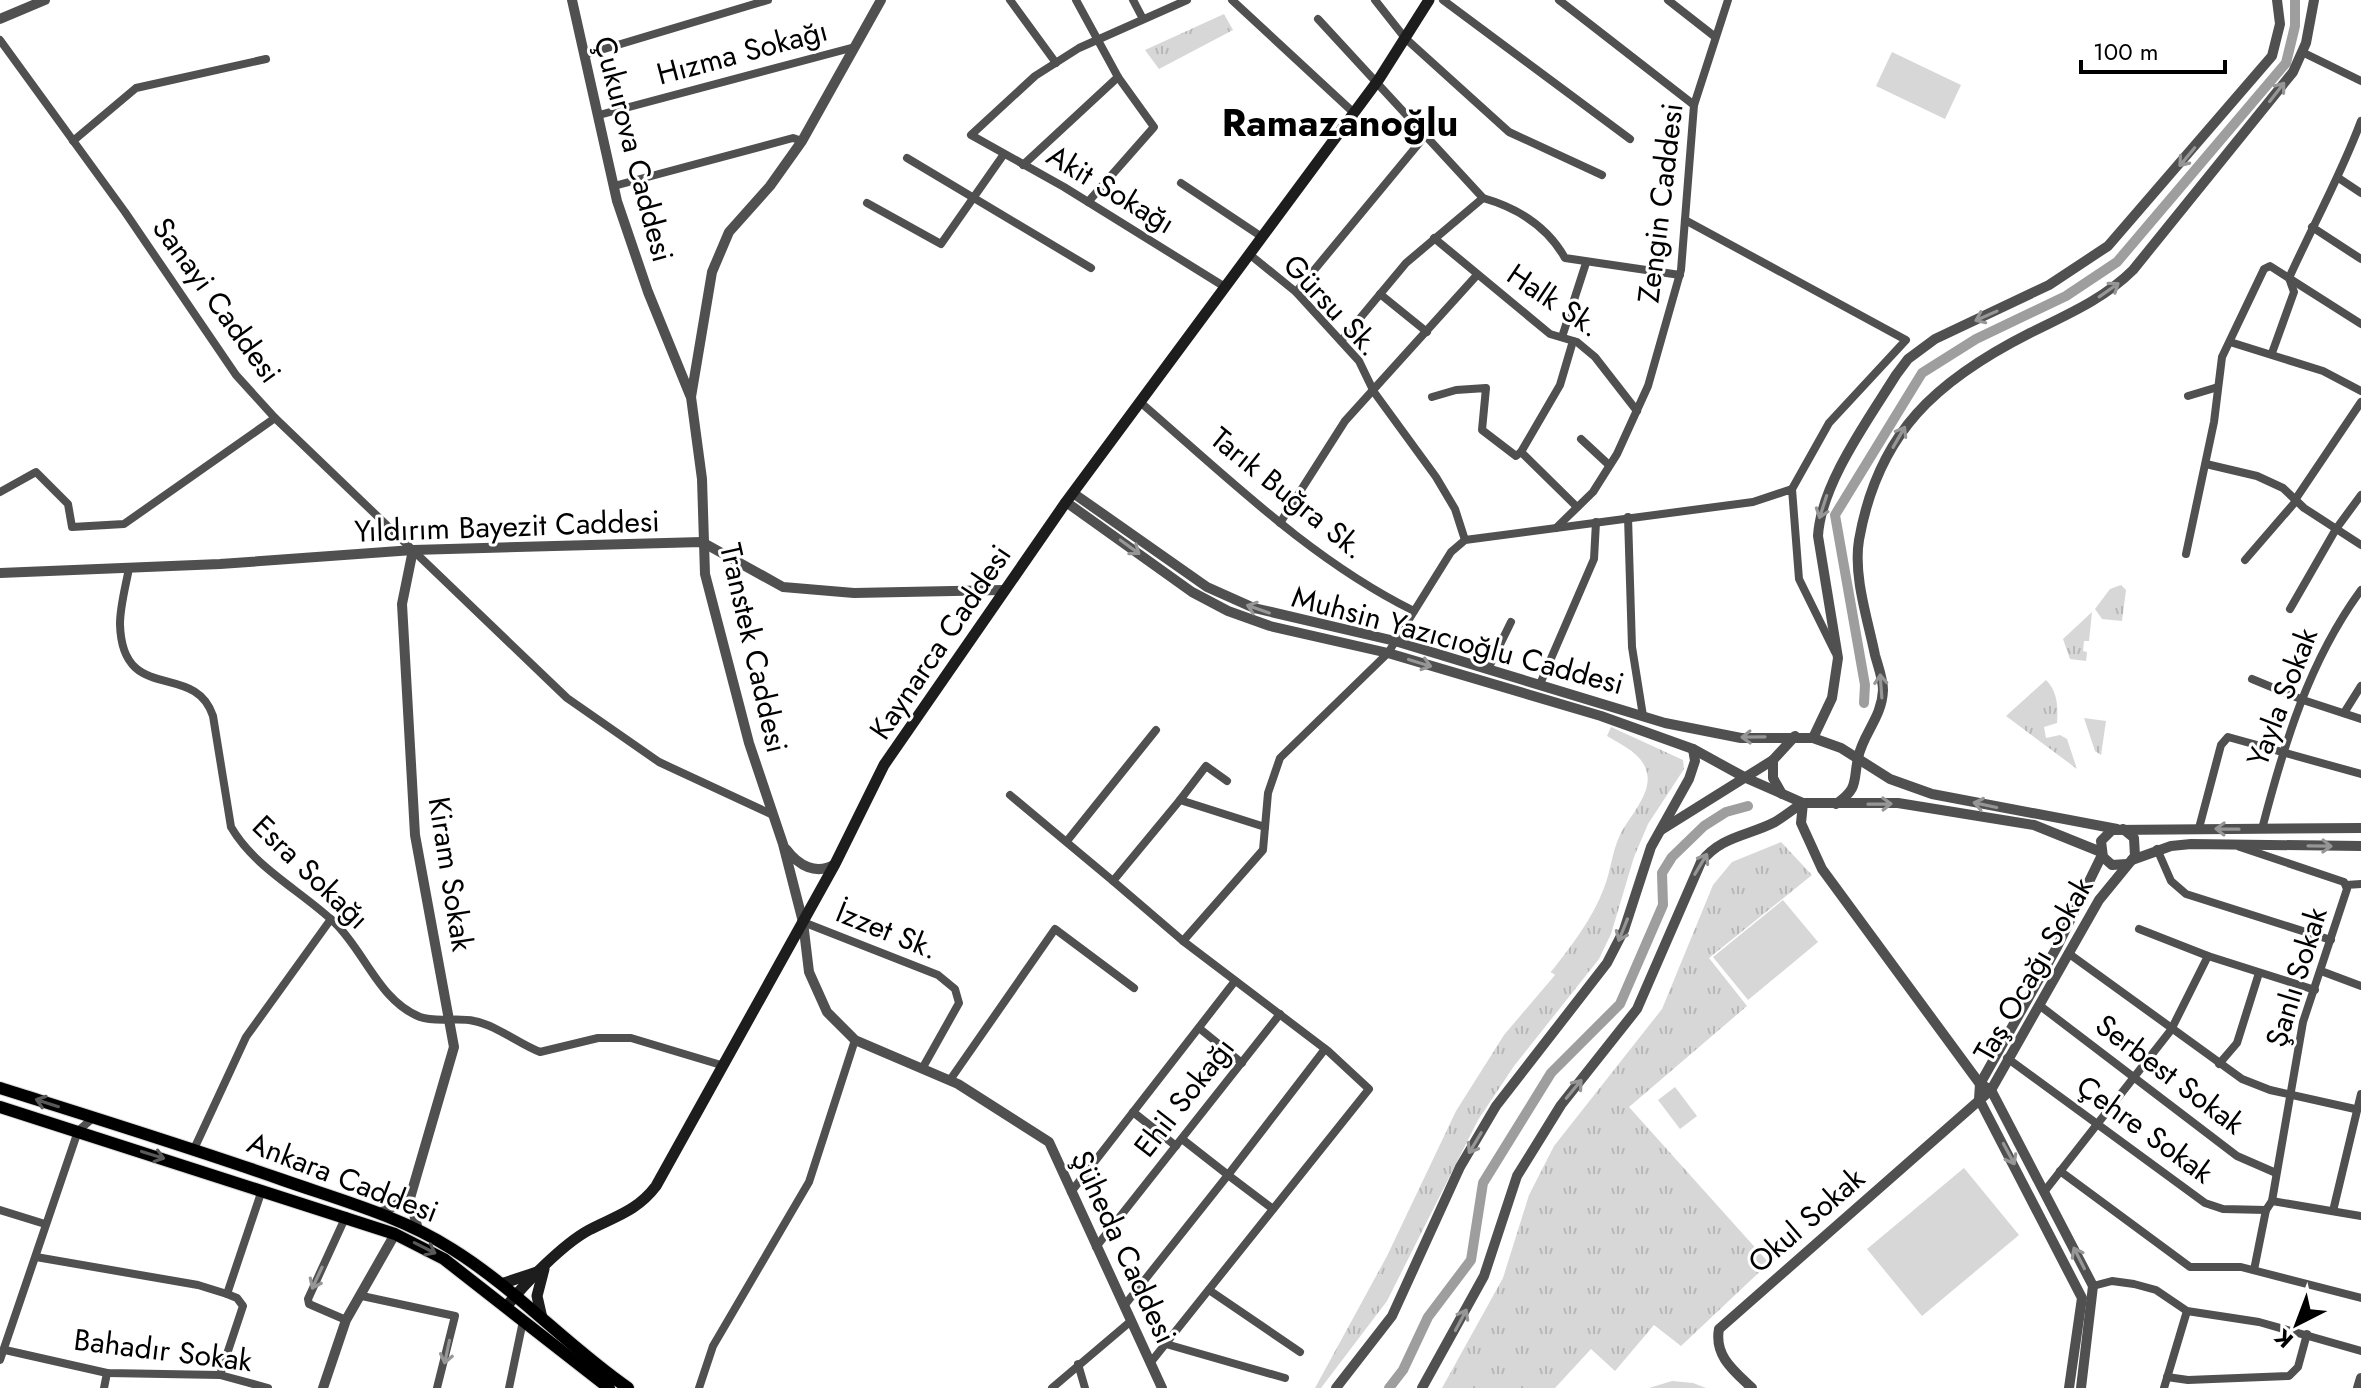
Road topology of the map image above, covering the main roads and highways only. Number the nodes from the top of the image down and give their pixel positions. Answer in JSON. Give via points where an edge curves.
{"nodes":[{"id":1,"x":1429,"y":0,"type":"edge"},
{"id":2,"x":0,"y":1088,"type":"edge"},
{"id":3,"x":0,"y":1107,"type":"edge"},
{"id":4,"x":545,"y":1269,"type":"junction"},
{"id":5,"x":501,"y":1284,"type":"junction"},
{"id":6,"x":511,"y":1301,"type":"junction"},
{"id":7,"x":544,"y":1322,"type":"junction"},
{"id":8,"x":609,"y":1388,"type":"edge"},
{"id":9,"x":628,"y":1388,"type":"edge"}],
"edges":[{"from":1,"to":4,"type":"main road","name":"Kaynarca Caddesi","via":[[1376,83],[1070,497],[884,765],[835,864],[656,1186],[643,1203],[588,1231]]},
{"from":5,"to":2,"type":"main road","name":"Ankara Caddesi","one_way":true,"via":[[451,1248],[380,1213]]},
{"from":3,"to":6,"type":"main road","name":"Ankara Caddesi","one_way":true,"via":[[346,1215],[444,1259]]},
{"from":4,"to":5,"type":"main road"},
{"from":4,"to":6,"type":"main road","name":"Kaynarca Caddesi"},
{"from":4,"to":7,"type":"main road","via":[[537,1296]]},
{"from":5,"to":6,"type":"main road","name":"Ankara Caddesi"},
{"from":6,"to":7,"type":"main road","name":"Ankara Caddesi"},
{"from":6,"to":8,"type":"main road","name":"Ankara Caddesi","via":[[523,1321]]},
{"from":7,"to":9,"type":"main road","name":"Ankara Caddesi"}]}
